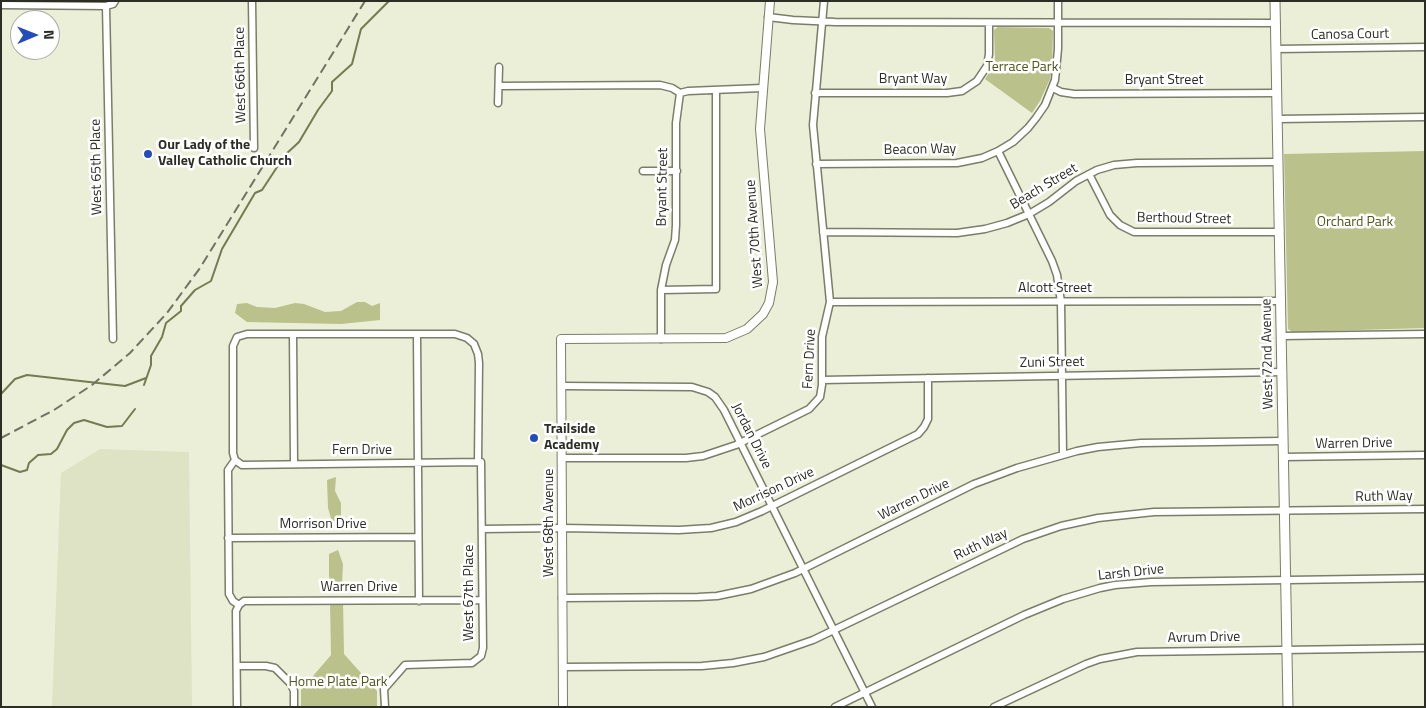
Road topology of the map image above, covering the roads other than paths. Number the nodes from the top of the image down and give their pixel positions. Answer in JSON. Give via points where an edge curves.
{"nodes":[{"id":1,"x":115,"y":1,"type":"edge"},
{"id":2,"x":252,"y":1,"type":"edge"},
{"id":3,"x":770,"y":1,"type":"edge"},
{"id":4,"x":824,"y":1,"type":"edge"},
{"id":5,"x":1058,"y":1,"type":"edge"},
{"id":6,"x":1275,"y":1,"type":"edge"},
{"id":7,"x":31,"y":3,"type":"edge"},
{"id":8,"x":1,"y":4,"type":"edge"},
{"id":9,"x":106,"y":6,"type":"junction"},
{"id":10,"x":768,"y":17,"type":"junction"},
{"id":11,"x":823,"y":22,"type":"junction"},
{"id":12,"x":1276,"y":22,"type":"junction"},
{"id":13,"x":989,"y":23,"type":"junction"},
{"id":14,"x":1058,"y":23,"type":"junction"},
{"id":15,"x":1425,"y":47,"type":"edge"},
{"id":16,"x":1276,"y":49,"type":"junction"},
{"id":17,"x":499,"y":67,"type":"dead end"},
{"id":18,"x":498,"y":86,"type":"junction"},
{"id":19,"x":762,"y":88,"type":"junction"},
{"id":20,"x":1053,"y":88,"type":"junction"},
{"id":21,"x":716,"y":90,"type":"junction"},
{"id":22,"x":815,"y":92,"type":"junction"},
{"id":23,"x":680,"y":93,"type":"junction"},
{"id":24,"x":1277,"y":93,"type":"junction"},
{"id":25,"x":498,"y":103,"type":"dead end"},
{"id":26,"x":1425,"y":117,"type":"edge"},
{"id":27,"x":1277,"y":119,"type":"junction"},
{"id":28,"x":254,"y":148,"type":"dead end"},
{"id":29,"x":998,"y":151,"type":"junction"},
{"id":30,"x":1278,"y":162,"type":"junction"},
{"id":31,"x":816,"y":164,"type":"junction"},
{"id":32,"x":643,"y":171,"type":"dead end"},
{"id":33,"x":677,"y":172,"type":"junction"},
{"id":34,"x":1089,"y":174,"type":"junction"},
{"id":35,"x":1029,"y":214,"type":"junction"},
{"id":36,"x":824,"y":232,"type":"junction"},
{"id":37,"x":1279,"y":232,"type":"junction"},
{"id":38,"x":661,"y":290,"type":"junction"},
{"id":39,"x":1280,"y":301,"type":"junction"},
{"id":40,"x":830,"y":302,"type":"junction"},
{"id":41,"x":1061,"y":302,"type":"junction"},
{"id":42,"x":293,"y":334,"type":"junction"},
{"id":43,"x":417,"y":334,"type":"junction"},
{"id":44,"x":1425,"y":334,"type":"edge"},
{"id":45,"x":1281,"y":336,"type":"junction"},
{"id":46,"x":112,"y":339,"type":"dead end"},
{"id":47,"x":561,"y":339,"type":"joint"},
{"id":48,"x":661,"y":339,"type":"junction"},
{"id":49,"x":1282,"y":372,"type":"junction"},
{"id":50,"x":1061,"y":375,"type":"junction"},
{"id":51,"x":928,"y":378,"type":"junction"},
{"id":52,"x":822,"y":380,"type":"junction"},
{"id":53,"x":562,"y":386,"type":"junction"},
{"id":54,"x":1283,"y":441,"type":"junction"},
{"id":55,"x":741,"y":443,"type":"junction"},
{"id":56,"x":1063,"y":454,"type":"junction"},
{"id":57,"x":1425,"y":455,"type":"edge"},
{"id":58,"x":1283,"y":457,"type":"junction"},
{"id":59,"x":563,"y":458,"type":"junction"},
{"id":60,"x":235,"y":460,"type":"junction"},
{"id":61,"x":480,"y":462,"type":"junction"},
{"id":62,"x":417,"y":463,"type":"junction"},
{"id":63,"x":294,"y":464,"type":"junction"},
{"id":64,"x":772,"y":506,"type":"junction"},
{"id":65,"x":1425,"y":508,"type":"edge"},
{"id":66,"x":1284,"y":510,"type":"junction"},
{"id":67,"x":562,"y":528,"type":"junction"},
{"id":68,"x":482,"y":529,"type":"junction"},
{"id":69,"x":418,"y":537,"type":"junction"},
{"id":70,"x":228,"y":538,"type":"junction"},
{"id":71,"x":803,"y":568,"type":"junction"},
{"id":72,"x":1425,"y":578,"type":"edge"},
{"id":73,"x":1286,"y":579,"type":"junction"},
{"id":74,"x":562,"y":598,"type":"junction"},
{"id":75,"x":481,"y":600,"type":"junction"},
{"id":76,"x":419,"y":601,"type":"junction"},
{"id":77,"x":239,"y":606,"type":"junction"},
{"id":78,"x":834,"y":631,"type":"junction"},
{"id":79,"x":1425,"y":648,"type":"edge"},
{"id":80,"x":1287,"y":650,"type":"junction"},
{"id":81,"x":237,"y":666,"type":"junction"},
{"id":82,"x":563,"y":667,"type":"junction"},
{"id":83,"x":865,"y":693,"type":"junction"},
{"id":84,"x":237,"y":707,"type":"edge"},
{"id":85,"x":294,"y":707,"type":"edge"},
{"id":86,"x":385,"y":707,"type":"edge"},
{"id":87,"x":563,"y":707,"type":"edge"},
{"id":88,"x":835,"y":707,"type":"edge"},
{"id":89,"x":872,"y":707,"type":"edge"},
{"id":90,"x":994,"y":707,"type":"edge"},
{"id":91,"x":1288,"y":707,"type":"edge"}],
"edges":[{"from":1,"to":9,"type":"street"},
{"from":2,"to":28,"type":"street","name":"West 66th Place"},
{"from":3,"to":10,"type":"street","name":"West 70th Avenue"},
{"from":4,"to":11,"type":"street","name":"Fern Drive"},
{"from":5,"to":14,"type":"street","name":"Beacon Way"},
{"from":6,"to":12,"type":"main road","name":"West 72nd Avenue"},
{"from":7,"to":8,"type":"street"},
{"from":7,"to":9,"type":"street"},
{"from":9,"to":46,"type":"street","name":"West 65th Place"},
{"from":10,"to":11,"type":"street"},
{"from":10,"to":19,"type":"street","name":"West 70th Avenue"},
{"from":11,"to":13,"type":"street"},
{"from":11,"to":22,"type":"street","name":"Fern Drive"},
{"from":12,"to":14,"type":"street"},
{"from":12,"to":16,"type":"main road","name":"West 72nd Avenue"},
{"from":13,"to":14,"type":"street"},
{"from":13,"to":22,"type":"street","name":"Bryant Way","via":[[987,66],[977,81],[962,91]]},
{"from":14,"to":20,"type":"street","name":"Beacon Way","via":[[1058,67]]},
{"from":15,"to":16,"type":"street","name":"Canosa Court"},
{"from":16,"to":24,"type":"main road","name":"West 72nd Avenue"},
{"from":17,"to":18,"type":"street"},
{"from":18,"to":23,"type":"street","via":[[660,85]]},
{"from":18,"to":25,"type":"street"},
{"from":19,"to":21,"type":"street"},
{"from":19,"to":48,"type":"street","name":"West 70th Avenue","via":[[761,148],[773,282],[769,303],[758,320],[732,336]]},
{"from":20,"to":24,"type":"street","name":"Bryant Street","via":[[1074,94]]},
{"from":20,"to":29,"type":"street","name":"Beacon Way","via":[[1028,128]]},
{"from":21,"to":23,"type":"street"},
{"from":21,"to":38,"type":"street","via":[[716,289]]},
{"from":22,"to":31,"type":"street","name":"Fern Drive"},
{"from":23,"to":33,"type":"street","name":"Bryant Street","via":[[676,123]]},
{"from":24,"to":27,"type":"main road","name":"West 72nd Avenue"},
{"from":26,"to":27,"type":"street"},
{"from":27,"to":30,"type":"main road","name":"West 72nd Avenue"},
{"from":29,"to":31,"type":"street","name":"Beacon Way","via":[[957,163]]},
{"from":29,"to":35,"type":"street"},
{"from":30,"to":34,"type":"street","name":"Beach Street","via":[[1137,163],[1114,165]]},
{"from":30,"to":37,"type":"main road","name":"West 72nd Avenue"},
{"from":31,"to":36,"type":"street","name":"Fern Drive"},
{"from":32,"to":33,"type":"street"},
{"from":33,"to":38,"type":"street","name":"Bryant Street","via":[[676,233]]},
{"from":34,"to":35,"type":"street","name":"Beach Street"},
{"from":34,"to":37,"type":"street","name":"Berthoud Street","via":[[1110,215],[1134,232]]},
{"from":35,"to":36,"type":"street","name":"Beach Street","via":[[985,229],[957,233]]},
{"from":35,"to":41,"type":"street","via":[[1055,269]]},
{"from":36,"to":40,"type":"street","name":"Fern Drive"},
{"from":37,"to":39,"type":"main road","name":"West 72nd Avenue"},
{"from":38,"to":48,"type":"street","name":"Bryant Street"},
{"from":39,"to":41,"type":"street","name":"Alcott Street"},
{"from":39,"to":45,"type":"main road","name":"West 72nd Avenue"},
{"from":40,"to":41,"type":"street","name":"Alcott Street"},
{"from":40,"to":52,"type":"street","name":"Fern Drive","via":[[822,337]]},
{"from":41,"to":50,"type":"street"},
{"from":42,"to":43,"type":"street","name":"West 67th Place"},
{"from":42,"to":60,"type":"street","name":"West 67th Place","via":[[236,337],[233,346]]},
{"from":42,"to":63,"type":"street"},
{"from":43,"to":61,"type":"street","name":"West 67th Place","via":[[455,334],[474,344],[479,363]]},
{"from":43,"to":62,"type":"street"},
{"from":44,"to":45,"type":"street"},
{"from":45,"to":49,"type":"main road","name":"West 72nd Avenue"},
{"from":47,"to":48,"type":"street","name":"West 70th Avenue"},
{"from":47,"to":53,"type":"street","name":"West 68th Avenue"},
{"from":49,"to":50,"type":"street","name":"Zuni Street"},
{"from":49,"to":54,"type":"main road","name":"West 72nd Avenue"},
{"from":50,"to":51,"type":"street","name":"Zuni Street"},
{"from":50,"to":56,"type":"street"},
{"from":51,"to":52,"type":"street","name":"Zuni Street"},
{"from":51,"to":64,"type":"street","name":"Morrison Drive","via":[[928,415],[918,434]]},
{"from":52,"to":55,"type":"street","name":"Fern Drive","via":[[820,397],[814,405]]},
{"from":53,"to":55,"type":"street","name":"Jordan Drive","via":[[698,388],[720,403]]},
{"from":53,"to":59,"type":"street","name":"West 68th Avenue"},
{"from":54,"to":56,"type":"street","name":"Warren Drive","via":[[1141,443]]},
{"from":54,"to":58,"type":"main road","name":"West 72nd Avenue"},
{"from":55,"to":59,"type":"street","name":"Fern Drive","via":[[694,457]]},
{"from":55,"to":64,"type":"street","name":"Jordan Drive"},
{"from":56,"to":71,"type":"street","name":"Warren Drive","via":[[974,484]]},
{"from":57,"to":58,"type":"street","name":"Warren Drive"},
{"from":58,"to":66,"type":"main road","name":"West 72nd Avenue"},
{"from":59,"to":67,"type":"street","name":"West 68th Avenue"},
{"from":60,"to":63,"type":"street","name":"Fern Drive","via":[[242,465]]},
{"from":60,"to":70,"type":"street","via":[[228,470]]},
{"from":61,"to":62,"type":"street","name":"Fern Drive"},
{"from":61,"to":68,"type":"street","name":"West 67th Place"},
{"from":62,"to":63,"type":"street","name":"Fern Drive"},
{"from":62,"to":69,"type":"street"},
{"from":64,"to":67,"type":"street","name":"Morrison Drive","via":[[736,522],[711,528]]},
{"from":64,"to":71,"type":"street","name":"Jordan Drive"},
{"from":65,"to":66,"type":"street","name":"Ruth Way"},
{"from":66,"to":73,"type":"main road","name":"West 72nd Avenue"},
{"from":66,"to":78,"type":"street","name":"Ruth Way","via":[[1136,513],[1061,526],[1001,549]]},
{"from":67,"to":68,"type":"street","name":"Morrison Drive"},
{"from":67,"to":74,"type":"street","name":"West 68th Avenue"},
{"from":68,"to":75,"type":"street","name":"West 67th Place"},
{"from":69,"to":70,"type":"street","name":"Morrison Drive"},
{"from":69,"to":76,"type":"street"},
{"from":70,"to":77,"type":"street","via":[[228,594]]},
{"from":71,"to":74,"type":"street","name":"Warren Drive","via":[[762,586],[716,596]]},
{"from":71,"to":78,"type":"street","name":"Jordan Drive"},
{"from":72,"to":73,"type":"street","name":"Larsh Drive"},
{"from":73,"to":80,"type":"main road","name":"West 72nd Avenue"},
{"from":73,"to":83,"type":"street","name":"Larsh Drive","via":[[1144,582],[1088,591],[1024,615]]},
{"from":74,"to":82,"type":"street","name":"West 68th Avenue"},
{"from":75,"to":76,"type":"street","name":"Warren Drive"},
{"from":75,"to":86,"type":"street","name":"West 67th Place","via":[[481,656],[472,663],[405,665],[384,689]]},
{"from":76,"to":77,"type":"street","name":"Warren Drive","via":[[244,601]]},
{"from":77,"to":81,"type":"street","via":[[236,611]]},
{"from":78,"to":82,"type":"street","name":"Ruth Way","via":[[780,652],[734,663]]},
{"from":78,"to":83,"type":"street","name":"Jordan Drive"},
{"from":79,"to":80,"type":"street","name":"Avrum Drive"},
{"from":80,"to":90,"type":"street","name":"Avrum Drive","via":[[1154,651],[1100,659]]},
{"from":80,"to":91,"type":"main road","name":"West 72nd Avenue"},
{"from":81,"to":84,"type":"street"},
{"from":81,"to":85,"type":"street","via":[[274,668],[291,684]]},
{"from":82,"to":87,"type":"street","name":"West 68th Avenue"},
{"from":83,"to":88,"type":"street","name":"Larsh Drive"},
{"from":83,"to":89,"type":"street","name":"Jordan Drive"}]}
